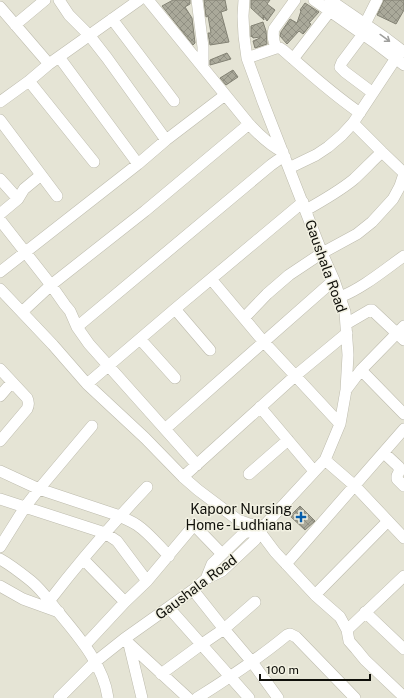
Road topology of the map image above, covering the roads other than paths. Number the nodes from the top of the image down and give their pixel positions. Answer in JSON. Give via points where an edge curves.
{"nodes":[{"id":1,"x":44,"y":0,"type":"edge"},
{"id":2,"x":59,"y":0,"type":"edge"},
{"id":3,"x":148,"y":0,"type":"edge"},
{"id":4,"x":197,"y":0,"type":"edge"},
{"id":5,"x":244,"y":0,"type":"edge"},
{"id":6,"x":295,"y":0,"type":"edge"},
{"id":7,"x":314,"y":0,"type":"edge"},
{"id":8,"x":376,"y":0,"type":"edge"},
{"id":9,"x":133,"y":1,"type":"edge"},
{"id":10,"x":330,"y":6,"type":"edge"},
{"id":11,"x":0,"y":7,"type":"edge"},
{"id":12,"x":112,"y":20,"type":"junction"},
{"id":13,"x":15,"y":25,"type":"junction"},
{"id":14,"x":364,"y":29,"type":"junction"},
{"id":15,"x":89,"y":35,"type":"junction"},
{"id":16,"x":276,"y":48,"type":"junction"},
{"id":17,"x":59,"y":57,"type":"junction"},
{"id":18,"x":247,"y":58,"type":"junction"},
{"id":19,"x":401,"y":58,"type":"edge"},
{"id":20,"x":294,"y":59,"type":"junction"},
{"id":21,"x":49,"y":64,"type":"junction"},
{"id":22,"x":203,"y":67,"type":"junction"},
{"id":23,"x":29,"y":81,"type":"junction"},
{"id":24,"x":373,"y":93,"type":"junction"},
{"id":25,"x":225,"y":95,"type":"junction"},
{"id":26,"x":174,"y":101,"type":"dead end"},
{"id":27,"x":0,"y":102,"type":"edge"},
{"id":28,"x":360,"y":113,"type":"junction"},
{"id":29,"x":0,"y":120,"type":"edge"},
{"id":30,"x":353,"y":123,"type":"junction"},
{"id":31,"x":249,"y":124,"type":"junction"},
{"id":32,"x":166,"y":140,"type":"junction"},
{"id":33,"x":382,"y":152,"type":"junction"},
{"id":34,"x":284,"y":154,"type":"junction"},
{"id":35,"x":94,"y":162,"type":"dead end"},
{"id":36,"x":138,"y":164,"type":"junction"},
{"id":37,"x":289,"y":168,"type":"junction"},
{"id":38,"x":404,"y":173,"type":"edge"},
{"id":39,"x":41,"y":175,"type":"junction"},
{"id":40,"x":0,"y":179,"type":"edge"},
{"id":41,"x":57,"y":196,"type":"dead end"},
{"id":42,"x":18,"y":199,"type":"junction"},
{"id":43,"x":304,"y":206,"type":"junction"},
{"id":44,"x":0,"y":214,"type":"edge"},
{"id":45,"x":0,"y":220,"type":"edge"},
{"id":46,"x":25,"y":252,"type":"junction"},
{"id":47,"x":322,"y":253,"type":"junction"},
{"id":48,"x":404,"y":256,"type":"edge"},
{"id":49,"x":0,"y":272,"type":"edge"},
{"id":50,"x":211,"y":279,"type":"junction"},
{"id":51,"x":334,"y":280,"type":"junction"},
{"id":52,"x":51,"y":285,"type":"junction"},
{"id":53,"x":0,"y":289,"type":"edge"},
{"id":54,"x":340,"y":297,"type":"junction"},
{"id":55,"x":175,"y":309,"type":"junction"},
{"id":56,"x":22,"y":312,"type":"junction"},
{"id":57,"x":244,"y":318,"type":"junction"},
{"id":58,"x":77,"y":327,"type":"junction"},
{"id":59,"x":346,"y":329,"type":"junction"},
{"id":60,"x":402,"y":333,"type":"edge"},
{"id":61,"x":140,"y":339,"type":"junction"},
{"id":62,"x":263,"y":341,"type":"junction"},
{"id":63,"x":210,"y":350,"type":"dead end"},
{"id":64,"x":108,"y":366,"type":"junction"},
{"id":65,"x":0,"y":369,"type":"edge"},
{"id":66,"x":361,"y":370,"type":"junction"},
{"id":67,"x":295,"y":376,"type":"junction"},
{"id":68,"x":175,"y":378,"type":"dead end"},
{"id":69,"x":12,"y":382,"type":"junction"},
{"id":70,"x":87,"y":384,"type":"junction"},
{"id":71,"x":346,"y":390,"type":"junction"},
{"id":72,"x":0,"y":396,"type":"edge"},
{"id":73,"x":260,"y":407,"type":"junction"},
{"id":74,"x":404,"y":414,"type":"edge"},
{"id":75,"x":340,"y":424,"type":"junction"},
{"id":76,"x":92,"y":426,"type":"dead end"},
{"id":77,"x":165,"y":429,"type":"junction"},
{"id":78,"x":404,"y":429,"type":"edge"},
{"id":79,"x":288,"y":440,"type":"junction"},
{"id":80,"x":0,"y":441,"type":"edge"},
{"id":81,"x":384,"y":453,"type":"junction"},
{"id":82,"x":325,"y":460,"type":"junction"},
{"id":83,"x":197,"y":465,"type":"junction"},
{"id":84,"x":0,"y":471,"type":"edge"},
{"id":85,"x":314,"y":471,"type":"junction"},
{"id":86,"x":248,"y":474,"type":"dead end"},
{"id":87,"x":183,"y":477,"type":"junction"},
{"id":88,"x":355,"y":486,"type":"junction"},
{"id":89,"x":404,"y":486,"type":"edge"},
{"id":90,"x":147,"y":487,"type":"dead end"},
{"id":91,"x":39,"y":489,"type":"junction"},
{"id":92,"x":0,"y":499,"type":"edge"},
{"id":93,"x":26,"y":508,"type":"junction"},
{"id":94,"x":120,"y":516,"type":"junction"},
{"id":95,"x":388,"y":521,"type":"junction"},
{"id":96,"x":260,"y":532,"type":"junction"},
{"id":97,"x":105,"y":533,"type":"junction"},
{"id":98,"x":404,"y":538,"type":"edge"},
{"id":99,"x":0,"y":547,"type":"edge"},
{"id":100,"x":222,"y":554,"type":"junction"},
{"id":101,"x":169,"y":556,"type":"junction"},
{"id":102,"x":83,"y":558,"type":"junction"},
{"id":103,"x":0,"y":560,"type":"edge"},
{"id":104,"x":286,"y":564,"type":"junction"},
{"id":105,"x":404,"y":576,"type":"edge"},
{"id":106,"x":206,"y":579,"type":"junction"},
{"id":107,"x":147,"y":581,"type":"junction"},
{"id":108,"x":0,"y":586,"type":"edge"},
{"id":109,"x":193,"y":590,"type":"junction"},
{"id":110,"x":315,"y":595,"type":"junction"},
{"id":111,"x":50,"y":600,"type":"junction"},
{"id":112,"x":125,"y":602,"type":"junction"},
{"id":113,"x":255,"y":602,"type":"dead end"},
{"id":114,"x":169,"y":608,"type":"junction"},
{"id":115,"x":59,"y":612,"type":"junction"},
{"id":116,"x":365,"y":612,"type":"junction"},
{"id":117,"x":224,"y":629,"type":"junction"},
{"id":118,"x":347,"y":630,"type":"junction"},
{"id":119,"x":126,"y":642,"type":"junction"},
{"id":120,"x":202,"y":644,"type":"junction"},
{"id":121,"x":85,"y":645,"type":"junction"},
{"id":122,"x":404,"y":649,"type":"edge"},
{"id":123,"x":95,"y":662,"type":"junction"},
{"id":124,"x":252,"y":662,"type":"junction"},
{"id":125,"x":162,"y":674,"type":"junction"},
{"id":126,"x":230,"y":678,"type":"junction"},
{"id":127,"x":174,"y":686,"type":"junction"},
{"id":128,"x":404,"y":696,"type":"edge"},
{"id":129,"x":59,"y":698,"type":"edge"},
{"id":130,"x":108,"y":698,"type":"edge"},
{"id":131,"x":142,"y":698,"type":"edge"},
{"id":132,"x":176,"y":698,"type":"edge"},
{"id":133,"x":188,"y":698,"type":"edge"},
{"id":134,"x":197,"y":698,"type":"edge"},
{"id":135,"x":249,"y":698,"type":"edge"},
{"id":136,"x":278,"y":698,"type":"edge"},
{"id":137,"x":355,"y":698,"type":"edge"}],
"edges":[{"from":1,"to":13,"type":"street"},
{"from":2,"to":15,"type":"street","via":[[69,15]]},
{"from":3,"to":22,"type":"street"},
{"from":4,"to":22,"type":"street"},
{"from":5,"to":18,"type":"street","name":"Gaushala Road"},
{"from":6,"to":16,"type":"street","via":[[274,29],[273,40]]},
{"from":7,"to":10,"type":"street"},
{"from":8,"to":14,"type":"street"},
{"from":9,"to":12,"type":"street"},
{"from":10,"to":14,"type":"street"},
{"from":10,"to":20,"type":"street"},
{"from":11,"to":13,"type":"street"},
{"from":12,"to":15,"type":"street"},
{"from":12,"to":26,"type":"street"},
{"from":13,"to":21,"type":"street"},
{"from":14,"to":19,"type":"street"},
{"from":14,"to":24,"type":"street","via":[[340,67]]},
{"from":15,"to":17,"type":"street"},
{"from":15,"to":32,"type":"street"},
{"from":16,"to":18,"type":"street"},
{"from":16,"to":20,"type":"street"},
{"from":17,"to":21,"type":"street"},
{"from":17,"to":36,"type":"street"},
{"from":18,"to":34,"type":"street","name":"Gaushala Road"},
{"from":19,"to":24,"type":"street"},
{"from":20,"to":28,"type":"street","via":[[338,98]]},
{"from":21,"to":23,"type":"street"},
{"from":22,"to":25,"type":"street"},
{"from":23,"to":27,"type":"street"},
{"from":23,"to":35,"type":"street"},
{"from":24,"to":28,"type":"street"},
{"from":25,"to":31,"type":"street"},
{"from":25,"to":32,"type":"street"},
{"from":28,"to":30,"type":"street"},
{"from":29,"to":39,"type":"street"},
{"from":30,"to":33,"type":"street"},
{"from":30,"to":37,"type":"street","via":[[328,147]]},
{"from":31,"to":34,"type":"street"},
{"from":31,"to":52,"type":"street"},
{"from":32,"to":36,"type":"street"},
{"from":33,"to":38,"type":"street"},
{"from":33,"to":43,"type":"street","via":[[353,180],[327,199]]},
{"from":34,"to":37,"type":"street","name":"Gaushala Road"},
{"from":34,"to":58,"type":"street"},
{"from":36,"to":46,"type":"street"},
{"from":37,"to":43,"type":"street","name":"Gaushala Road"},
{"from":38,"to":47,"type":"street","via":[[393,199],[372,222],[357,234]]},
{"from":39,"to":41,"type":"street"},
{"from":39,"to":42,"type":"street"},
{"from":40,"to":42,"type":"street"},
{"from":42,"to":44,"type":"street"},
{"from":43,"to":47,"type":"street","name":"Gaushala Road"},
{"from":43,"to":50,"type":"street"},
{"from":45,"to":46,"type":"street"},
{"from":46,"to":49,"type":"street"},
{"from":46,"to":52,"type":"street"},
{"from":47,"to":51,"type":"street","name":"Gaushala Road"},
{"from":47,"to":57,"type":"street","via":[[289,274]]},
{"from":48,"to":54,"type":"street","via":[[350,294]]},
{"from":50,"to":55,"type":"street"},
{"from":50,"to":57,"type":"street"},
{"from":51,"to":54,"type":"street","name":"Gaushala Road"},
{"from":51,"to":62,"type":"street"},
{"from":52,"to":56,"type":"street"},
{"from":52,"to":58,"type":"street","via":[[70,311]]},
{"from":53,"to":56,"type":"street"},
{"from":54,"to":59,"type":"street","name":"Gaushala Road","via":[[345,312]]},
{"from":55,"to":61,"type":"street"},
{"from":55,"to":63,"type":"street"},
{"from":56,"to":70,"type":"street"},
{"from":57,"to":62,"type":"street"},
{"from":58,"to":64,"type":"street"},
{"from":59,"to":60,"type":"street","via":[[372,310]]},
{"from":59,"to":67,"type":"street"},
{"from":59,"to":71,"type":"street","name":"Gaushala Road"},
{"from":60,"to":66,"type":"street"},
{"from":61,"to":64,"type":"street"},
{"from":61,"to":68,"type":"street"},
{"from":62,"to":67,"type":"street"},
{"from":62,"to":77,"type":"street"},
{"from":64,"to":70,"type":"street"},
{"from":64,"to":77,"type":"street"},
{"from":65,"to":69,"type":"street"},
{"from":66,"to":71,"type":"street"},
{"from":66,"to":74,"type":"street"},
{"from":67,"to":73,"type":"street"},
{"from":67,"to":75,"type":"street"},
{"from":69,"to":72,"type":"street"},
{"from":69,"to":80,"type":"street","via":[[27,398],[28,405]]},
{"from":70,"to":87,"type":"street"},
{"from":71,"to":75,"type":"street","name":"Gaushala Road"},
{"from":73,"to":79,"type":"street"},
{"from":73,"to":83,"type":"street"},
{"from":75,"to":82,"type":"street","name":"Gaushala Road"},
{"from":76,"to":91,"type":"street"},
{"from":77,"to":83,"type":"street"},
{"from":78,"to":81,"type":"street"},
{"from":79,"to":85,"type":"street"},
{"from":79,"to":86,"type":"street"},
{"from":81,"to":88,"type":"street"},
{"from":81,"to":89,"type":"street","via":[[399,467],[397,479]]},
{"from":82,"to":85,"type":"street","name":"Gaushala Road"},
{"from":82,"to":88,"type":"street"},
{"from":83,"to":87,"type":"street"},
{"from":84,"to":91,"type":"street"},
{"from":85,"to":96,"type":"street","name":"Gaushala Road"},
{"from":87,"to":96,"type":"street","via":[[238,520]]},
{"from":88,"to":95,"type":"street"},
{"from":88,"to":104,"type":"street"},
{"from":90,"to":94,"type":"street"},
{"from":91,"to":93,"type":"street"},
{"from":91,"to":94,"type":"street"},
{"from":92,"to":93,"type":"street"},
{"from":93,"to":97,"type":"street"},
{"from":93,"to":99,"type":"street"},
{"from":94,"to":97,"type":"street"},
{"from":94,"to":101,"type":"street","via":[[137,525]]},
{"from":95,"to":98,"type":"street"},
{"from":95,"to":110,"type":"street"},
{"from":96,"to":100,"type":"street","via":[[244,533]]},
{"from":96,"to":104,"type":"street"},
{"from":96,"to":106,"type":"street","name":"Gaushala Road","via":[[222,571]]},
{"from":97,"to":102,"type":"street"},
{"from":97,"to":107,"type":"street","via":[[117,541]]},
{"from":100,"to":101,"type":"street","via":[[194,526]]},
{"from":100,"to":106,"type":"street","via":[[212,564]]},
{"from":101,"to":107,"type":"street"},
{"from":102,"to":111,"type":"street"},
{"from":102,"to":112,"type":"street"},
{"from":103,"to":111,"type":"street","via":[[31,581]]},
{"from":104,"to":110,"type":"street"},
{"from":105,"to":116,"type":"street"},
{"from":106,"to":109,"type":"street","name":"Gaushala Road"},
{"from":107,"to":112,"type":"street"},
{"from":108,"to":115,"type":"street","via":[[23,600]]},
{"from":109,"to":114,"type":"street","name":"Gaushala Road"},
{"from":109,"to":117,"type":"street"},
{"from":110,"to":118,"type":"street","via":[[340,617]]},
{"from":111,"to":115,"type":"street"},
{"from":112,"to":121,"type":"street"},
{"from":113,"to":117,"type":"street"},
{"from":114,"to":119,"type":"street","name":"Gaushala Road"},
{"from":114,"to":120,"type":"street"},
{"from":115,"to":121,"type":"street"},
{"from":116,"to":118,"type":"street"},
{"from":116,"to":122,"type":"street"},
{"from":117,"to":120,"type":"street"},
{"from":117,"to":124,"type":"street"},
{"from":118,"to":128,"type":"street","via":[[349,641]]},
{"from":119,"to":123,"type":"street","name":"Gaushala Road"},
{"from":119,"to":125,"type":"street"},
{"from":119,"to":131,"type":"street"},
{"from":120,"to":125,"type":"street"},
{"from":120,"to":126,"type":"street"},
{"from":121,"to":123,"type":"street"},
{"from":123,"to":129,"type":"street","name":"Gaushala Road"},
{"from":123,"to":130,"type":"street","via":[[107,689]]},
{"from":124,"to":126,"type":"street"},
{"from":124,"to":136,"type":"street"},
{"from":124,"to":137,"type":"street","via":[[287,635],[293,635]]},
{"from":125,"to":127,"type":"street"},
{"from":126,"to":134,"type":"street"},
{"from":126,"to":135,"type":"street"},
{"from":127,"to":132,"type":"street"},
{"from":127,"to":133,"type":"street"}]}
